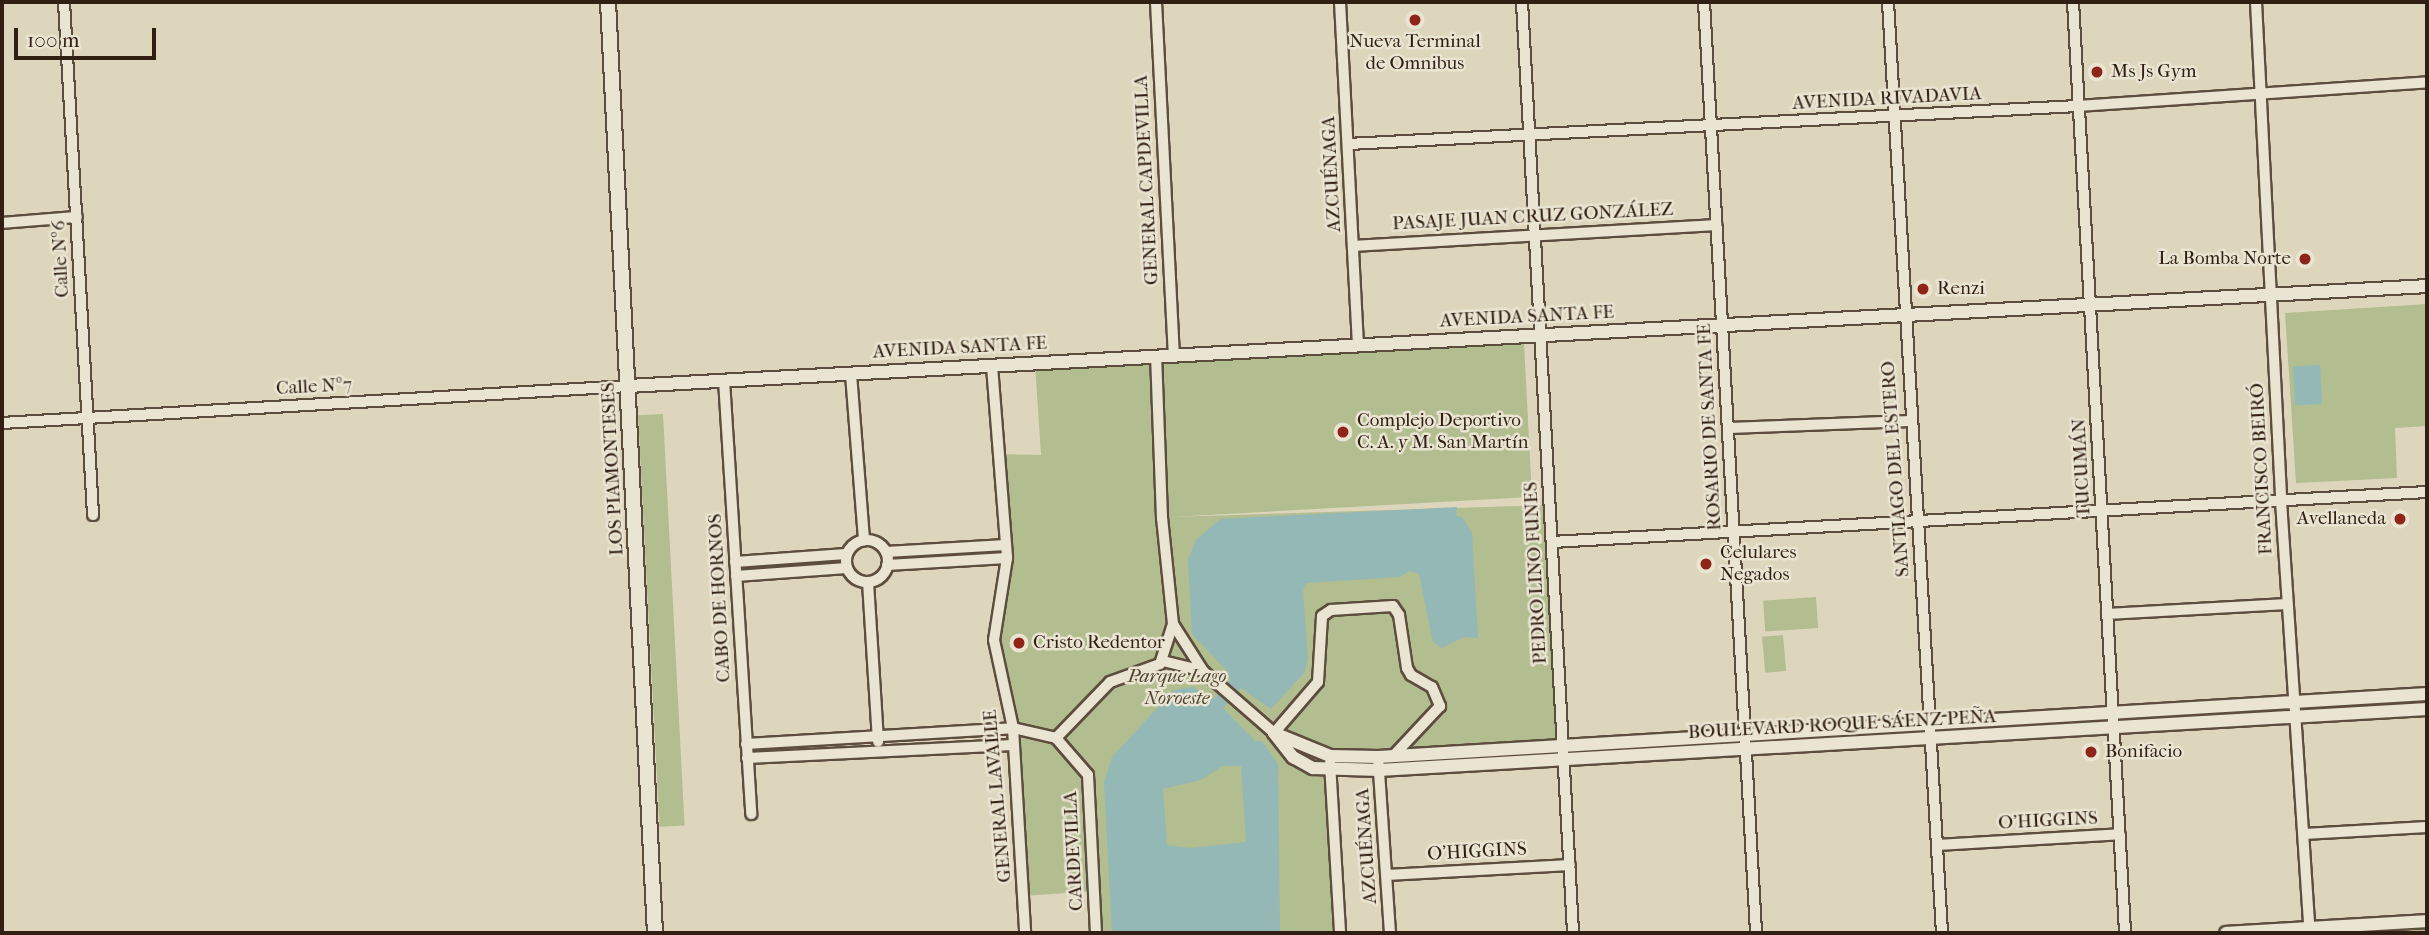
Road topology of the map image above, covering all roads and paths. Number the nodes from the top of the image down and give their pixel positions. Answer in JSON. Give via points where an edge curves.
{"nodes":[{"id":1,"x":64,"y":2,"type":"edge"},
{"id":2,"x":608,"y":2,"type":"edge"},
{"id":3,"x":1156,"y":2,"type":"edge"},
{"id":4,"x":1340,"y":2,"type":"edge"},
{"id":5,"x":1522,"y":2,"type":"edge"},
{"id":6,"x":1704,"y":2,"type":"edge"},
{"id":7,"x":1888,"y":2,"type":"edge"},
{"id":8,"x":2073,"y":2,"type":"edge"},
{"id":9,"x":2256,"y":2,"type":"edge"},
{"id":10,"x":2427,"y":82,"type":"edge"},
{"id":11,"x":2261,"y":93,"type":"junction"},
{"id":12,"x":2079,"y":106,"type":"junction"},
{"id":13,"x":1895,"y":116,"type":"junction"},
{"id":14,"x":1711,"y":125,"type":"junction"},
{"id":15,"x":1529,"y":134,"type":"junction"},
{"id":16,"x":1348,"y":144,"type":"junction"},
{"id":17,"x":77,"y":217,"type":"junction"},
{"id":18,"x":2,"y":223,"type":"edge"},
{"id":19,"x":1716,"y":225,"type":"junction"},
{"id":20,"x":1535,"y":233,"type":"junction"},
{"id":21,"x":1353,"y":246,"type":"junction"},
{"id":22,"x":2427,"y":286,"type":"edge"},
{"id":23,"x":2271,"y":297,"type":"junction"},
{"id":24,"x":2090,"y":308,"type":"junction"},
{"id":25,"x":1905,"y":316,"type":"junction"},
{"id":26,"x":1722,"y":326,"type":"junction"},
{"id":27,"x":1540,"y":336,"type":"junction"},
{"id":28,"x":1358,"y":345,"type":"junction"},
{"id":29,"x":1156,"y":356,"type":"junction"},
{"id":30,"x":1174,"y":356,"type":"junction"},
{"id":31,"x":992,"y":366,"type":"junction"},
{"id":32,"x":851,"y":374,"type":"junction"},
{"id":33,"x":724,"y":380,"type":"junction"},
{"id":34,"x":628,"y":386,"type":"junction"},
{"id":35,"x":88,"y":418,"type":"junction"},
{"id":36,"x":1911,"y":421,"type":"junction"},
{"id":37,"x":2,"y":423,"type":"edge"},
{"id":38,"x":1728,"y":428,"type":"junction"},
{"id":39,"x":2427,"y":492,"type":"edge"},
{"id":40,"x":2281,"y":501,"type":"junction"},
{"id":41,"x":2102,"y":510,"type":"junction"},
{"id":42,"x":93,"y":515,"type":"dead end"},
{"id":43,"x":1917,"y":522,"type":"junction"},
{"id":44,"x":1734,"y":531,"type":"junction"},
{"id":45,"x":864,"y":540,"type":"junction"},
{"id":46,"x":1552,"y":542,"type":"junction"},
{"id":47,"x":1006,"y":545,"type":"junction"},
{"id":48,"x":886,"y":552,"type":"junction"},
{"id":49,"x":846,"y":554,"type":"junction"},
{"id":50,"x":1007,"y":558,"type":"junction"},
{"id":51,"x":736,"y":562,"type":"junction"},
{"id":52,"x":887,"y":565,"type":"junction"},
{"id":53,"x":847,"y":568,"type":"junction"},
{"id":54,"x":736,"y":576,"type":"junction"},
{"id":55,"x":868,"y":582,"type":"junction"},
{"id":56,"x":2287,"y":604,"type":"junction"},
{"id":57,"x":2107,"y":614,"type":"junction"},
{"id":58,"x":1173,"y":624,"type":"junction"},
{"id":59,"x":1163,"y":661,"type":"junction"},
{"id":60,"x":1203,"y":671,"type":"junction"},
{"id":61,"x":2427,"y":694,"type":"edge"},
{"id":62,"x":2296,"y":709,"type":"junction"},
{"id":63,"x":2427,"y":709,"type":"edge"},
{"id":64,"x":2113,"y":713,"type":"junction"},
{"id":65,"x":1930,"y":724,"type":"junction"},
{"id":66,"x":1013,"y":728,"type":"junction"},
{"id":67,"x":2114,"y":728,"type":"junction"},
{"id":68,"x":1274,"y":733,"type":"junction"},
{"id":69,"x":1745,"y":735,"type":"junction"},
{"id":70,"x":877,"y":736,"type":"junction"},
{"id":71,"x":1056,"y":738,"type":"junction"},
{"id":72,"x":1930,"y":739,"type":"junction"},
{"id":73,"x":746,"y":744,"type":"junction"},
{"id":74,"x":1563,"y":744,"type":"junction"},
{"id":75,"x":1013,"y":745,"type":"junction"},
{"id":76,"x":878,"y":750,"type":"junction"},
{"id":77,"x":1746,"y":750,"type":"junction"},
{"id":78,"x":1331,"y":756,"type":"junction"},
{"id":79,"x":1392,"y":756,"type":"junction"},
{"id":80,"x":747,"y":758,"type":"junction"},
{"id":81,"x":1564,"y":760,"type":"junction"},
{"id":82,"x":1379,"y":763,"type":"junction"},
{"id":83,"x":1330,"y":770,"type":"junction"},
{"id":84,"x":751,"y":814,"type":"dead end"},
{"id":85,"x":2427,"y":827,"type":"edge"},
{"id":86,"x":2120,"y":834,"type":"junction"},
{"id":87,"x":2304,"y":834,"type":"junction"},
{"id":88,"x":1937,"y":845,"type":"junction"},
{"id":89,"x":1570,"y":865,"type":"junction"},
{"id":90,"x":1387,"y":875,"type":"junction"},
{"id":91,"x":2427,"y":921,"type":"edge"},
{"id":92,"x":2310,"y":931,"type":"edge"},
{"id":93,"x":655,"y":933,"type":"edge"},
{"id":94,"x":1025,"y":933,"type":"edge"},
{"id":95,"x":1096,"y":933,"type":"edge"},
{"id":96,"x":1340,"y":933,"type":"edge"},
{"id":97,"x":1390,"y":933,"type":"edge"},
{"id":98,"x":1573,"y":933,"type":"edge"},
{"id":99,"x":1756,"y":933,"type":"edge"},
{"id":100,"x":1942,"y":933,"type":"edge"},
{"id":101,"x":2125,"y":933,"type":"edge"},
{"id":102,"x":2226,"y":933,"type":"edge"}],
"edges":[{"from":1,"to":17,"type":"street","name":"Calle Nº6"},
{"from":2,"to":34,"type":"main road","name":"LOS PIAMONTESES"},
{"from":3,"to":30,"type":"street","name":"GENERAL CAPDEVILLA"},
{"from":4,"to":16,"type":"street","name":"AZCUÉNAGA"},
{"from":5,"to":15,"type":"street","name":"PEDRO LINO FUNES"},
{"from":6,"to":14,"type":"street","name":"ROSARIO DE SANTA FE"},
{"from":7,"to":13,"type":"street","name":"SANTIAGO DEL ESTERO"},
{"from":8,"to":12,"type":"street","name":"TUCUMÁN"},
{"from":9,"to":11,"type":"street","name":"FRANCISCO BEIRÓ"},
{"from":10,"to":11,"type":"street","name":"AVENIDA RIVADAVIA"},
{"from":11,"to":12,"type":"street","name":"AVENIDA RIVADAVIA"},
{"from":11,"to":23,"type":"street","name":"FRANCISCO BEIRÓ"},
{"from":12,"to":13,"type":"street","name":"AVENIDA RIVADAVIA"},
{"from":12,"to":24,"type":"street","name":"TUCUMÁN"},
{"from":13,"to":14,"type":"street","name":"AVENIDA RIVADAVIA"},
{"from":13,"to":25,"type":"street","name":"SANTIAGO DEL ESTERO"},
{"from":14,"to":15,"type":"street","name":"AVENIDA RIVADAVIA"},
{"from":14,"to":19,"type":"street","name":"ROSARIO DE SANTA FE"},
{"from":15,"to":16,"type":"street","name":"AVENIDA RIVADAVIA"},
{"from":15,"to":20,"type":"street","name":"PEDRO LINO FUNES"},
{"from":16,"to":21,"type":"street","name":"AZCUÉNAGA"},
{"from":17,"to":18,"type":"street"},
{"from":17,"to":35,"type":"street","name":"Calle Nº6"},
{"from":19,"to":20,"type":"street","name":"PASAJE JUAN CRUZ GONZÁLEZ"},
{"from":19,"to":26,"type":"street","name":"ROSARIO DE SANTA FE"},
{"from":20,"to":21,"type":"street","name":"PASAJE JUAN CRUZ GONZÁLEZ"},
{"from":20,"to":27,"type":"street","name":"PEDRO LINO FUNES"},
{"from":21,"to":28,"type":"street","name":"AZCUÉNAGA"},
{"from":22,"to":23,"type":"street","name":"AVENIDA SANTA FE"},
{"from":23,"to":24,"type":"street","name":"AVENIDA SANTA FE"},
{"from":23,"to":40,"type":"street","name":"FRANCISCO BEIRÓ"},
{"from":24,"to":25,"type":"street","name":"AVENIDA SANTA FE"},
{"from":24,"to":41,"type":"street","name":"TUCUMÁN"},
{"from":25,"to":26,"type":"street","name":"AVENIDA SANTA FE"},
{"from":25,"to":36,"type":"street","name":"SANTIAGO DEL ESTERO"},
{"from":26,"to":27,"type":"street","name":"AVENIDA SANTA FE"},
{"from":26,"to":38,"type":"street","name":"ROSARIO DE SANTA FE"},
{"from":27,"to":28,"type":"street","name":"AVENIDA SANTA FE"},
{"from":27,"to":46,"type":"street","name":"PEDRO LINO FUNES"},
{"from":28,"to":30,"type":"street","name":"AVENIDA SANTA FE"},
{"from":29,"to":30,"type":"street","name":"AVENIDA SANTA FE"},
{"from":29,"to":31,"type":"street","name":"AVENIDA SANTA FE"},
{"from":29,"to":58,"type":"street","via":[[1162,518]]},
{"from":31,"to":32,"type":"street","name":"AVENIDA SANTA FE"},
{"from":31,"to":47,"type":"street","name":"GENERAL LAVALLE"},
{"from":32,"to":33,"type":"street","name":"AVENIDA SANTA FE"},
{"from":32,"to":45,"type":"street"},
{"from":33,"to":34,"type":"street","name":"AVENIDA SANTA FE"},
{"from":33,"to":51,"type":"street","name":"CABO DE HORNOS"},
{"from":34,"to":35,"type":"street","name":"Calle Nº7"},
{"from":34,"to":93,"type":"main road","name":"LOS PIAMONTESES"},
{"from":35,"to":37,"type":"street","name":"Calle Nº7"},
{"from":35,"to":42,"type":"street","name":"Calle Nº6"},
{"from":36,"to":38,"type":"street"},
{"from":36,"to":43,"type":"street","name":"SANTIAGO DEL ESTERO"},
{"from":38,"to":44,"type":"street","name":"ROSARIO DE SANTA FE"},
{"from":39,"to":40,"type":"street"},
{"from":40,"to":41,"type":"street"},
{"from":40,"to":56,"type":"street","name":"FRANCISCO BEIRÓ"},
{"from":41,"to":43,"type":"street"},
{"from":41,"to":57,"type":"street","name":"TUCUMÁN"},
{"from":43,"to":44,"type":"street"},
{"from":43,"to":65,"type":"street","name":"SANTIAGO DEL ESTERO"},
{"from":44,"to":46,"type":"street"},
{"from":44,"to":69,"type":"street","name":"ROSARIO DE SANTA FE"},
{"from":45,"to":48,"type":"street","via":[[874,541]]},
{"from":45,"to":49,"type":"street"},
{"from":46,"to":74,"type":"street","name":"PEDRO LINO FUNES"},
{"from":47,"to":48,"type":"street"},
{"from":47,"to":50,"type":"street","name":"GENERAL LAVALLE"},
{"from":48,"to":52,"type":"street"},
{"from":49,"to":51,"type":"street"},
{"from":49,"to":53,"type":"street"},
{"from":50,"to":52,"type":"street"},
{"from":50,"to":66,"type":"street","name":"GENERAL LAVALLE","via":[[994,640]]},
{"from":51,"to":54,"type":"street","name":"CABO DE HORNOS"},
{"from":52,"to":55,"type":"street","via":[[880,577]]},
{"from":53,"to":54,"type":"street"},
{"from":53,"to":55,"type":"street","via":[[855,578]]},
{"from":54,"to":73,"type":"street","name":"CABO DE HORNOS"},
{"from":55,"to":70,"type":"street"},
{"from":56,"to":57,"type":"street"},
{"from":56,"to":62,"type":"street","name":"FRANCISCO BEIRÓ"},
{"from":57,"to":64,"type":"street","name":"TUCUMÁN"},
{"from":58,"to":59,"type":"street"},
{"from":58,"to":60,"type":"street","name":"BOULEVARD ROQUE SÁENZ PEÑA"},
{"from":59,"to":60,"type":"street"},
{"from":59,"to":71,"type":"street","via":[[1110,682]]},
{"from":60,"to":68,"type":"street","name":"BOULEVARD ROQUE SÁENZ PEÑA"},
{"from":61,"to":62,"type":"street","name":"BOULEVARD ROQUE SÁENZ PEÑA"},
{"from":62,"to":63,"type":"street","name":"BOULEVARD ROQUE SÁENZ PEÑA"},
{"from":62,"to":64,"type":"street","name":"BOULEVARD ROQUE SÁENZ PEÑA"},
{"from":62,"to":67,"type":"street","name":"BOULEVARD ROQUE SÁENZ PEÑA"},
{"from":62,"to":87,"type":"street","name":"FRANCISCO BEIRÓ"},
{"from":64,"to":65,"type":"street","name":"BOULEVARD ROQUE SÁENZ PEÑA"},
{"from":64,"to":67,"type":"street","name":"TUCUMÁN"},
{"from":65,"to":69,"type":"street","name":"BOULEVARD ROQUE SÁENZ PEÑA"},
{"from":65,"to":72,"type":"street","name":"SANTIAGO DEL ESTERO"},
{"from":66,"to":70,"type":"street"},
{"from":66,"to":71,"type":"street"},
{"from":66,"to":75,"type":"street","name":"GENERAL LAVALLE"},
{"from":67,"to":72,"type":"street","name":"BOULEVARD ROQUE SÁENZ PEÑA"},
{"from":67,"to":86,"type":"street","name":"TUCUMÁN"},
{"from":68,"to":78,"type":"street","name":"BOULEVARD ROQUE SÁENZ PEÑA"},
{"from":68,"to":79,"type":"street","via":[[1318,682],[1322,616],[1331,610],[1393,606],[1399,615],[1407,668],[1432,687],[1440,706]]},
{"from":68,"to":83,"type":"street","name":"BOULEVARD ROQUE SÁENZ PEÑA","via":[[1293,757]]},
{"from":69,"to":74,"type":"street","name":"BOULEVARD ROQUE SÁENZ PEÑA"},
{"from":69,"to":77,"type":"street","name":"ROSARIO DE SANTA FE"},
{"from":70,"to":73,"type":"street"},
{"from":70,"to":76,"type":"street"},
{"from":71,"to":95,"type":"street","name":"CARDEVILLA","via":[[1088,775]]},
{"from":72,"to":77,"type":"street","name":"BOULEVARD ROQUE SÁENZ PEÑA"},
{"from":72,"to":88,"type":"street","name":"SANTIAGO DEL ESTERO"},
{"from":73,"to":80,"type":"street","name":"CABO DE HORNOS"},
{"from":74,"to":79,"type":"street","name":"BOULEVARD ROQUE SÁENZ PEÑA"},
{"from":74,"to":81,"type":"street","name":"PEDRO LINO FUNES"},
{"from":75,"to":76,"type":"street"},
{"from":75,"to":94,"type":"street","name":"GENERAL LAVALLE"},
{"from":76,"to":80,"type":"street"},
{"from":77,"to":81,"type":"street","name":"BOULEVARD ROQUE SÁENZ PEÑA"},
{"from":77,"to":99,"type":"street","name":"ROSARIO DE SANTA FE"},
{"from":78,"to":82,"type":"street","name":"BOULEVARD ROQUE SÁENZ PEÑA"},
{"from":78,"to":83,"type":"street"},
{"from":79,"to":82,"type":"street","name":"BOULEVARD ROQUE SÁENZ PEÑA"},
{"from":80,"to":84,"type":"street","name":"CABO DE HORNOS"},
{"from":81,"to":82,"type":"street","name":"BOULEVARD ROQUE SÁENZ PEÑA"},
{"from":81,"to":89,"type":"street","name":"PEDRO LINO FUNES"},
{"from":82,"to":83,"type":"street","name":"BOULEVARD ROQUE SÁENZ PEÑA"},
{"from":82,"to":90,"type":"street","name":"AZCUÉNAGA"},
{"from":83,"to":96,"type":"street"},
{"from":85,"to":87,"type":"street"},
{"from":86,"to":88,"type":"street","name":"O'HIGGINS"},
{"from":86,"to":101,"type":"street","name":"TUCUMÁN"},
{"from":87,"to":92,"type":"street","name":"FRANCISCO BEIRÓ"},
{"from":88,"to":100,"type":"street","name":"SANTIAGO DEL ESTERO"},
{"from":89,"to":90,"type":"street","name":"O'HIGGINS"},
{"from":89,"to":98,"type":"street","name":"PEDRO LINO FUNES"},
{"from":90,"to":97,"type":"street","name":"AZCUÉNAGA"},
{"from":91,"to":92,"type":"street"},
{"from":92,"to":102,"type":"street"}]}
